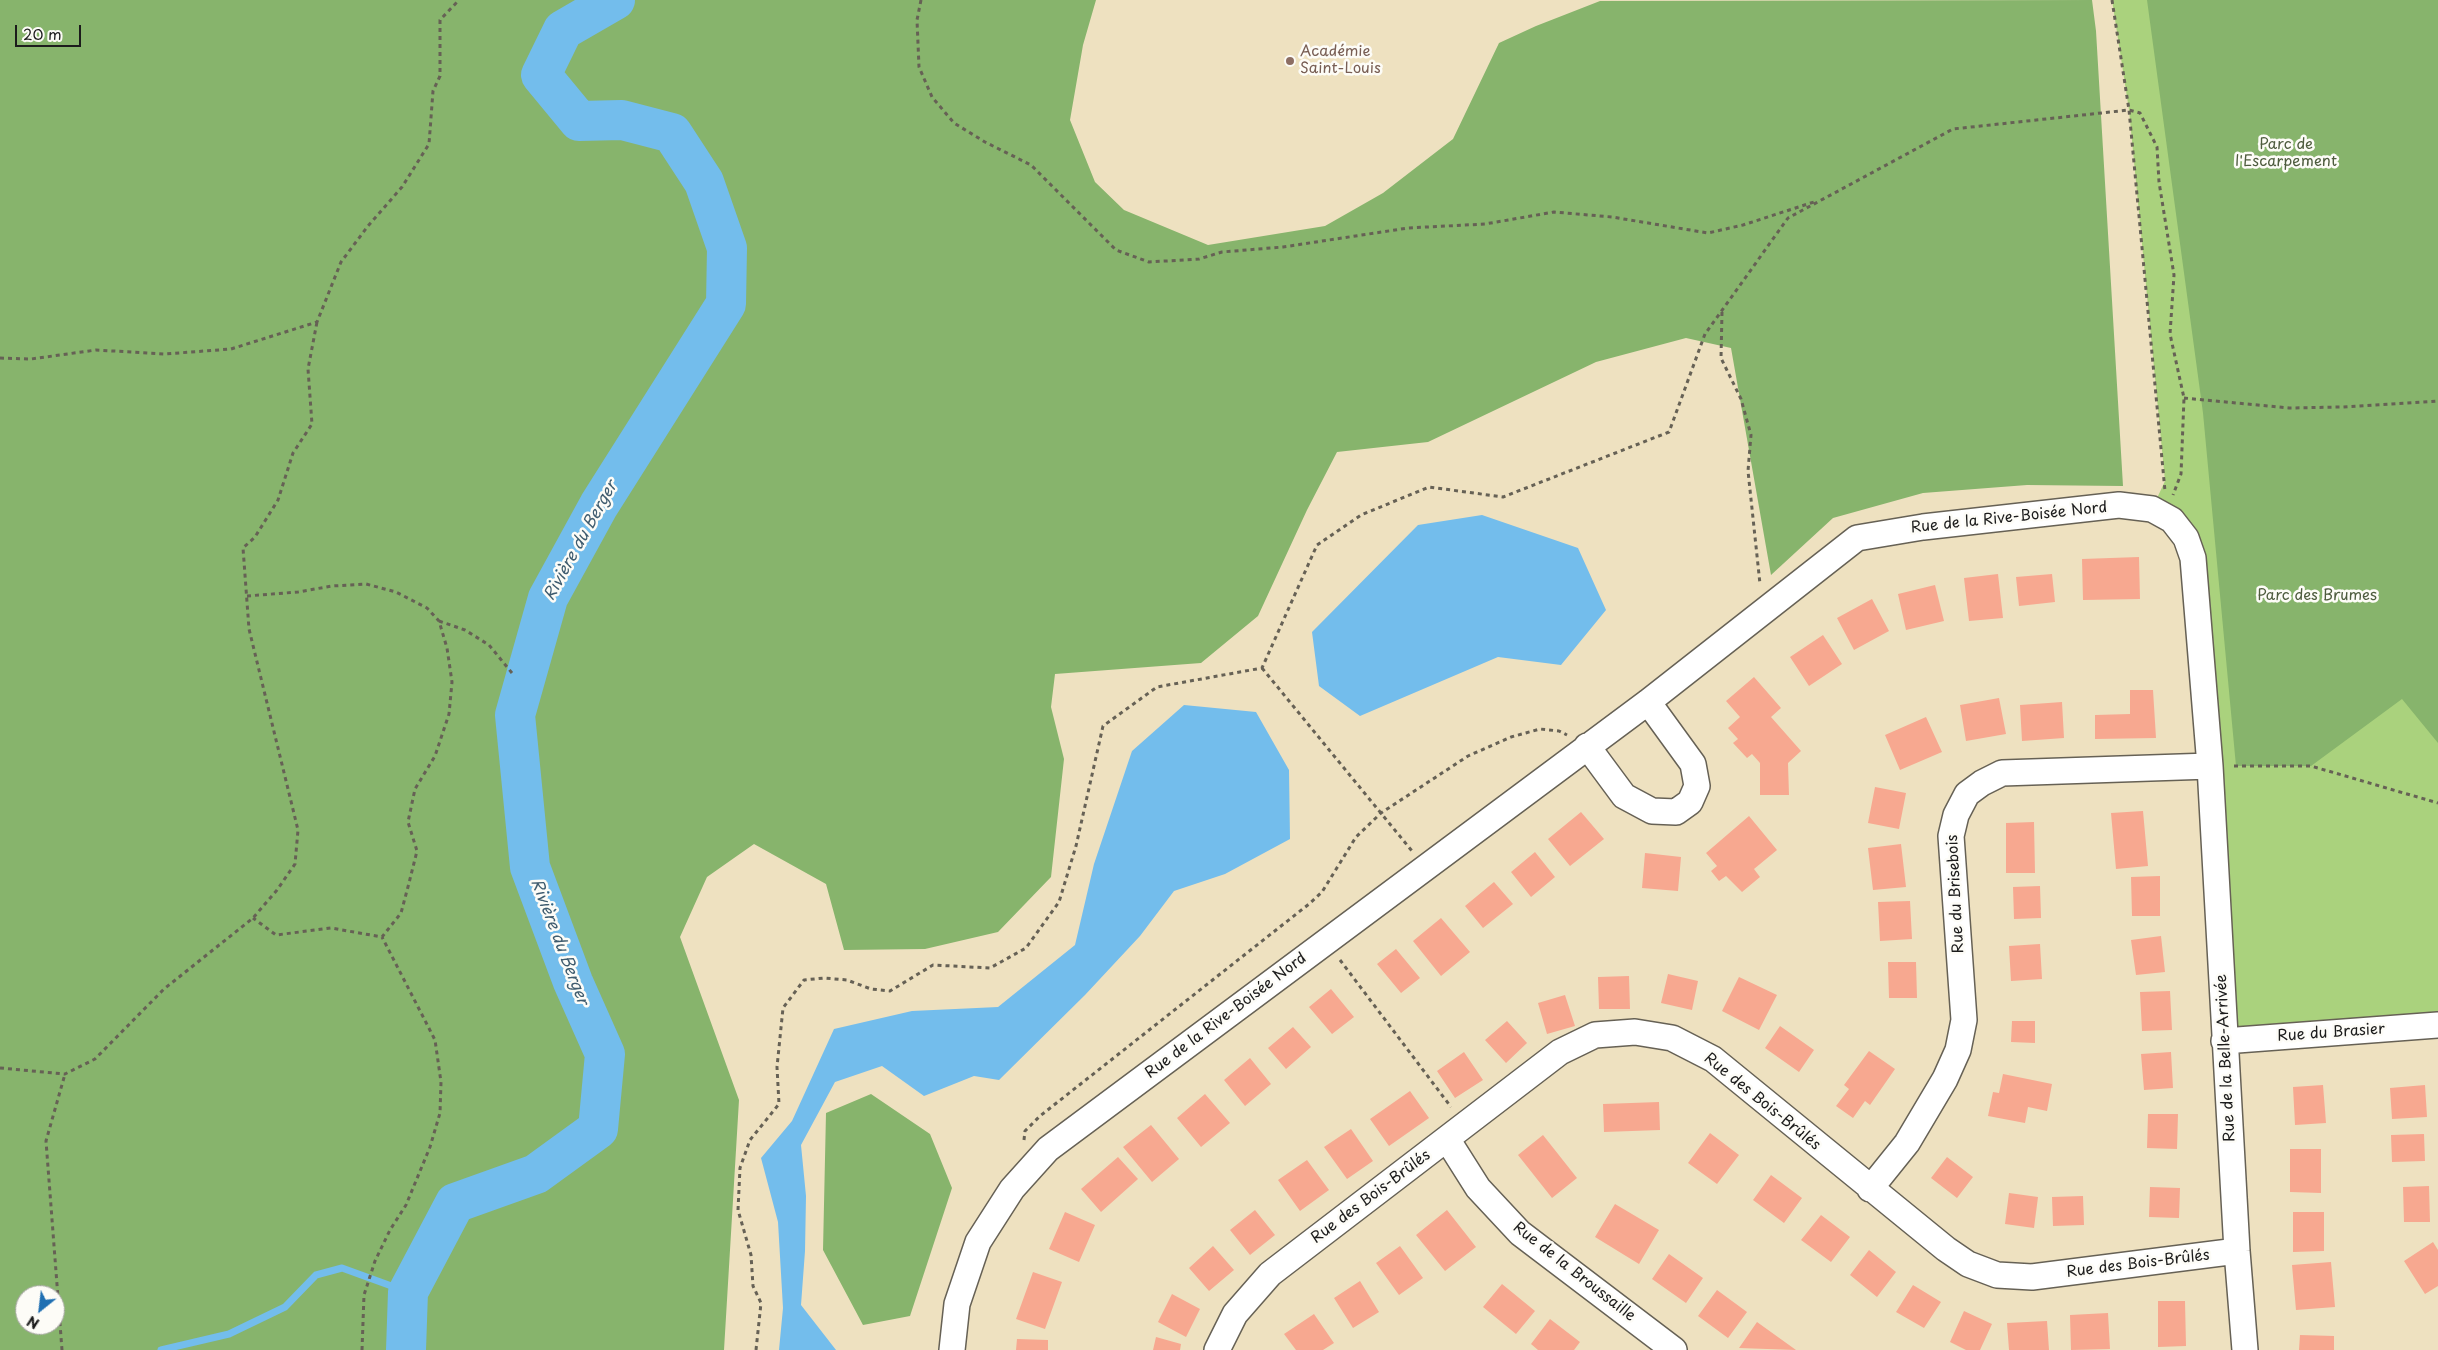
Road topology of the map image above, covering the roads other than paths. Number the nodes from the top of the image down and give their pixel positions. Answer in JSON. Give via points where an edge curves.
{"nodes":[{"id":1,"x":1648,"y":702,"type":"junction"},
{"id":2,"x":1585,"y":747,"type":"junction"},
{"id":3,"x":2210,"y":766,"type":"junction"},
{"id":4,"x":2438,"y":1025,"type":"edge"},
{"id":5,"x":2224,"y":1041,"type":"junction"},
{"id":6,"x":1456,"y":1132,"type":"junction"},
{"id":7,"x":1870,"y":1189,"type":"junction"},
{"id":8,"x":2237,"y":1252,"type":"junction"},
{"id":9,"x":952,"y":1350,"type":"edge"},
{"id":10,"x":1217,"y":1350,"type":"edge"},
{"id":11,"x":1674,"y":1350,"type":"edge"},
{"id":12,"x":2245,"y":1350,"type":"edge"}],
"edges":[{"from":1,"to":2,"type":"street","name":"Rue de la Rive-Boisée Nord"},
{"from":1,"to":2,"type":"street","via":[[1693,764],[1697,786],[1690,802],[1676,812],[1652,812],[1624,796]]},
{"from":1,"to":3,"type":"street","name":"Rue de la Rive-Boisée Nord","via":[[1856,538],[1923,526],[2119,506],[2152,509],[2172,520],[2186,538],[2194,558]]},
{"from":2,"to":9,"type":"street","name":"Rue de la Rive-Boisée Nord","via":[[1048,1149],[1012,1189],[978,1242],[957,1304]]},
{"from":3,"to":5,"type":"street","name":"Rue de la Belle-Arrivée"},
{"from":3,"to":7,"type":"street","name":"Rue du Brisebois","via":[[2002,773],[1967,794],[1956,815],[1951,836],[1964,1020],[1958,1050],[1946,1079],[1907,1143]]},
{"from":4,"to":5,"type":"street","name":"Rue du Brasier"},
{"from":5,"to":8,"type":"street","name":"Rue de la Belle-Arrivée"},
{"from":6,"to":7,"type":"street","name":"Rue des Bois-Brûlés","via":[[1560,1052],[1595,1035],[1635,1032],[1672,1038],[1713,1059]]},
{"from":6,"to":10,"type":"street","name":"Rue des Bois-Brûlés","via":[[1270,1274],[1235,1314]]},
{"from":6,"to":11,"type":"street","name":"Rue de la Broussaille","via":[[1478,1188],[1520,1233]]},
{"from":7,"to":8,"type":"street","name":"Rue des Bois-Brûlés","via":[[1968,1264],[1997,1274],[2032,1277]]},
{"from":8,"to":12,"type":"street","name":"Rue de la Belle-Arrivée"}]}
